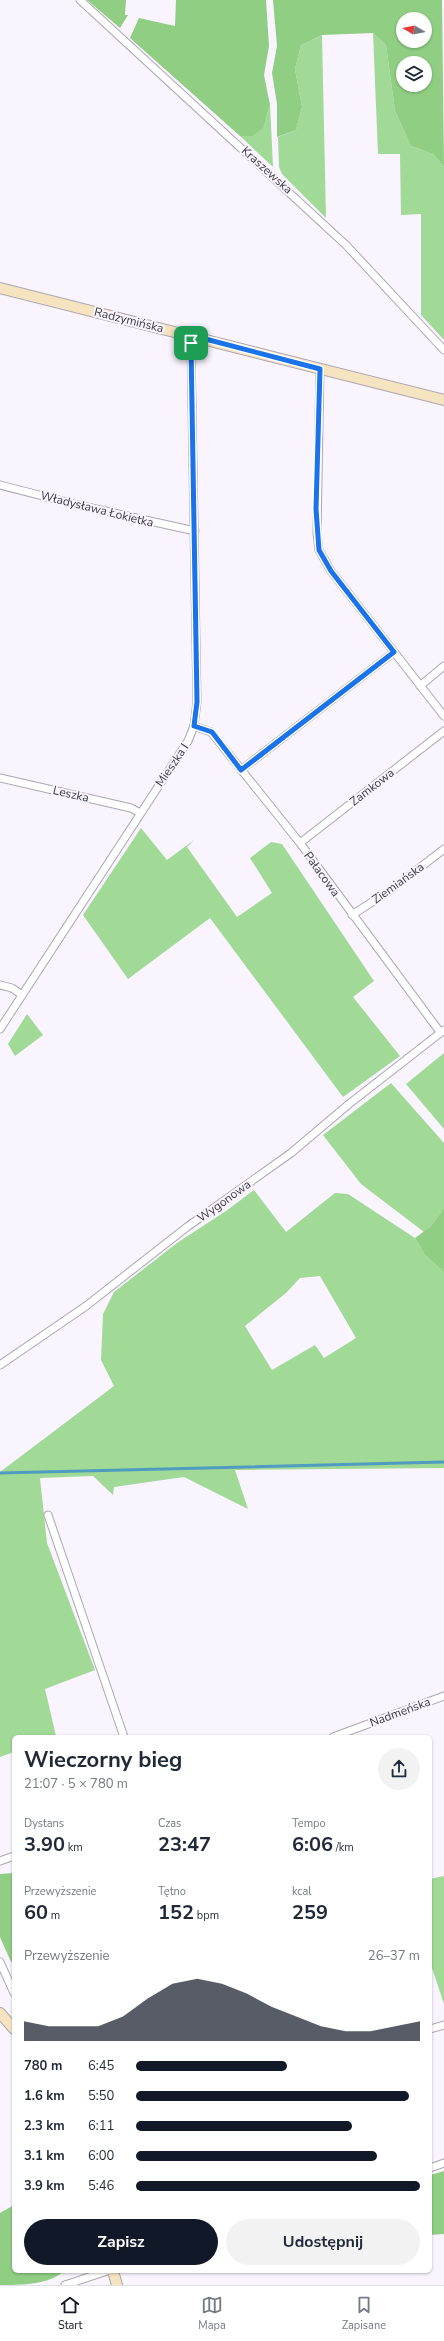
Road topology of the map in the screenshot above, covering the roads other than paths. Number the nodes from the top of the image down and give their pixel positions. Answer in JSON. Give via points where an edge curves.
{"nodes":[{"id":1,"x":80,"y":0,"type":"edge"},
{"id":2,"x":0,"y":288,"type":"edge"},
{"id":3,"x":194,"y":336,"type":"junction"},
{"id":4,"x":444,"y":350,"type":"edge"},
{"id":5,"x":320,"y":369,"type":"junction"},
{"id":6,"x":444,"y":400,"type":"edge"},
{"id":7,"x":0,"y":485,"type":"edge"},
{"id":8,"x":194,"y":531,"type":"junction"},
{"id":9,"x":394,"y":652,"type":"junction"},
{"id":10,"x":444,"y":666,"type":"edge"},
{"id":11,"x":420,"y":686,"type":"junction"},
{"id":12,"x":444,"y":716,"type":"edge"},
{"id":13,"x":194,"y":726,"type":"junction"},
{"id":14,"x":444,"y":731,"type":"edge"},
{"id":15,"x":241,"y":770,"type":"junction"},
{"id":16,"x":0,"y":778,"type":"edge"},
{"id":17,"x":140,"y":813,"type":"junction"},
{"id":18,"x":300,"y":843,"type":"junction"},
{"id":19,"x":444,"y":849,"type":"edge"},
{"id":20,"x":352,"y":915,"type":"junction"},
{"id":21,"x":0,"y":984,"type":"edge"},
{"id":22,"x":22,"y":995,"type":"junction"},
{"id":23,"x":0,"y":1029,"type":"edge"},
{"id":24,"x":442,"y":1031,"type":"edge"},
{"id":25,"x":0,"y":1365,"type":"edge"},
{"id":26,"x":48,"y":1515,"type":"dead end"},
{"id":27,"x":444,"y":1696,"type":"edge"},
{"id":28,"x":123,"y":1735,"type":"edge"},
{"id":29,"x":339,"y":1735,"type":"edge"},
{"id":30,"x":12,"y":1857,"type":"edge"},
{"id":31,"x":0,"y":1861,"type":"edge"},
{"id":32,"x":0,"y":1962,"type":"edge"},
{"id":33,"x":12,"y":1989,"type":"edge"},
{"id":34,"x":0,"y":2013,"type":"edge"},
{"id":35,"x":444,"y":2025,"type":"edge"},
{"id":36,"x":12,"y":2027,"type":"edge"},
{"id":37,"x":432,"y":2028,"type":"edge"},
{"id":38,"x":444,"y":2163,"type":"edge"},
{"id":39,"x":432,"y":2167,"type":"edge"},
{"id":40,"x":101,"y":2273,"type":"edge"},
{"id":41,"x":114,"y":2273,"type":"edge"},
{"id":42,"x":65,"y":2285,"type":"edge"},
{"id":43,"x":117,"y":2285,"type":"edge"}],
"edges":[{"from":1,"to":4,"type":"street","name":"Kraszewska","via":[[346,245]]},
{"from":2,"to":3,"type":"street","name":"Radzymińska"},
{"from":3,"to":5,"type":"street","name":"Radzymińska"},
{"from":3,"to":8,"type":"street","name":"Mieszka I","via":[[191,346]]},
{"from":5,"to":6,"type":"street","name":"Radzymińska"},
{"from":5,"to":9,"type":"street","via":[[316,509],[319,550],[331,571]]},
{"from":7,"to":8,"type":"street","name":"Władysława Łokietka","via":[[146,522]]},
{"from":8,"to":13,"type":"street","name":"Mieszka I","via":[[197,702]]},
{"from":9,"to":11,"type":"street"},
{"from":9,"to":15,"type":"street"},
{"from":10,"to":11,"type":"street"},
{"from":11,"to":12,"type":"street"},
{"from":13,"to":15,"type":"street","name":"Pałacowa","via":[[212,732]]},
{"from":13,"to":17,"type":"street","name":"Mieszka I","via":[[188,740]]},
{"from":14,"to":18,"type":"street","name":"Zamkowa"},
{"from":15,"to":18,"type":"street","name":"Pałacowa"},
{"from":16,"to":17,"type":"street","name":"Leszka","via":[[132,808]]},
{"from":17,"to":22,"type":"street","name":"Mieszka I"},
{"from":18,"to":20,"type":"street","name":"Pałacowa"},
{"from":19,"to":20,"type":"street","name":"Ziemiańska","via":[[392,889]]},
{"from":20,"to":24,"type":"street","name":"Pałacowa"},
{"from":21,"to":22,"type":"street"},
{"from":22,"to":23,"type":"street","name":"Mieszka I"},
{"from":24,"to":25,"type":"street","name":"Wygonowa","via":[[291,1153],[187,1227],[86,1306]]},
{"from":26,"to":28,"type":"street"},
{"from":27,"to":29,"type":"street","name":"Nadmeńska"},
{"from":30,"to":31,"type":"street"},
{"from":32,"to":33,"type":"street"},
{"from":34,"to":36,"type":"street"},
{"from":35,"to":37,"type":"street"},
{"from":38,"to":39,"type":"street"},
{"from":40,"to":42,"type":"street"},
{"from":41,"to":43,"type":"street"}]}
